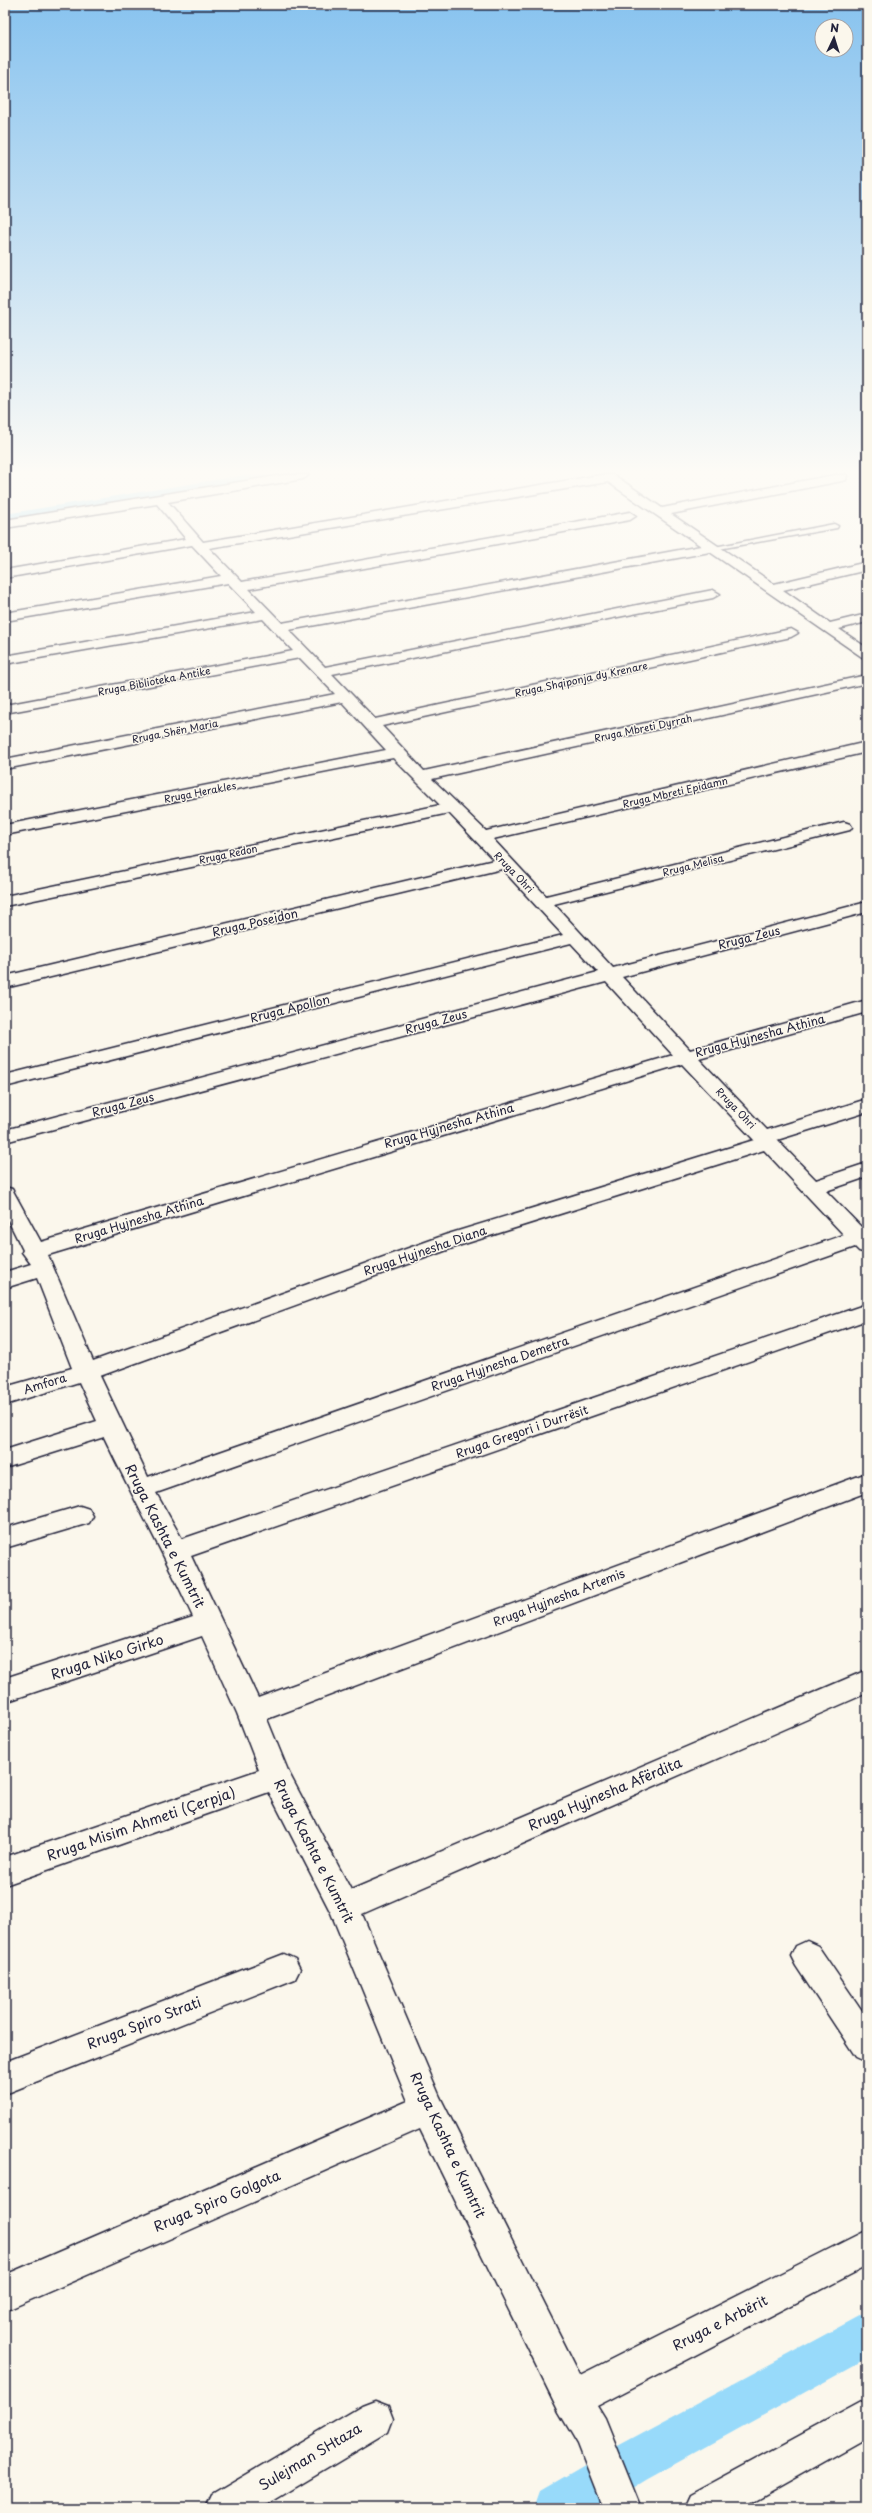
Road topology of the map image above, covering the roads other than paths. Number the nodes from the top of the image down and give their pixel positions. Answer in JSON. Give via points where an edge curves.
{"nodes":[{"id":1,"x":167,"y":592,"type":"edge"},
{"id":2,"x":245,"y":592,"type":"edge"},
{"id":3,"x":473,"y":592,"type":"edge"},
{"id":4,"x":778,"y":592,"type":"edge"},
{"id":5,"x":713,"y":594,"type":"dead end"},
{"id":6,"x":266,"y":614,"type":"junction"},
{"id":7,"x":5,"y":617,"type":"edge"},
{"id":8,"x":867,"y":618,"type":"edge"},
{"id":9,"x":829,"y":627,"type":"junction"},
{"id":10,"x":280,"y":628,"type":"junction"},
{"id":11,"x":791,"y":633,"type":"dead end"},
{"id":12,"x":303,"y":653,"type":"junction"},
{"id":13,"x":867,"y":654,"type":"edge"},
{"id":14,"x":5,"y":660,"type":"edge"},
{"id":15,"x":320,"y":672,"type":"junction"},
{"id":16,"x":867,"y":679,"type":"edge"},
{"id":17,"x":345,"y":697,"type":"junction"},
{"id":18,"x":5,"y":709,"type":"edge"},
{"id":19,"x":372,"y":724,"type":"junction"},
{"id":20,"x":867,"y":747,"type":"edge"},
{"id":21,"x":396,"y":753,"type":"junction"},
{"id":22,"x":5,"y":764,"type":"edge"},
{"id":23,"x":419,"y":777,"type":"junction"},
{"id":24,"x":451,"y":808,"type":"junction"},
{"id":25,"x":844,"y":827,"type":"dead end"},
{"id":26,"x":5,"y":830,"type":"edge"},
{"id":27,"x":482,"y":837,"type":"junction"},
{"id":28,"x":504,"y":863,"type":"junction"},
{"id":29,"x":5,"y":901,"type":"edge"},
{"id":30,"x":543,"y":902,"type":"junction"},
{"id":31,"x":867,"y":908,"type":"edge"},
{"id":32,"x":575,"y":937,"type":"junction"},
{"id":33,"x":610,"y":974,"type":"junction"},
{"id":34,"x":5,"y":982,"type":"edge"},
{"id":35,"x":867,"y":1006,"type":"edge"},
{"id":36,"x":686,"y":1057,"type":"junction"},
{"id":37,"x":5,"y":1081,"type":"edge"},
{"id":38,"x":867,"y":1104,"type":"edge"},
{"id":39,"x":5,"y":1136,"type":"edge"},
{"id":40,"x":766,"y":1140,"type":"junction"},
{"id":41,"x":867,"y":1170,"type":"edge"},
{"id":42,"x":813,"y":1188,"type":"junction"},
{"id":43,"x":5,"y":1194,"type":"edge"},
{"id":44,"x":863,"y":1242,"type":"edge"},
{"id":45,"x":39,"y":1260,"type":"junction"},
{"id":46,"x":5,"y":1280,"type":"edge"},
{"id":47,"x":867,"y":1312,"type":"edge"},
{"id":48,"x":86,"y":1372,"type":"junction"},
{"id":49,"x":5,"y":1396,"type":"edge"},
{"id":50,"x":111,"y":1426,"type":"junction"},
{"id":51,"x":5,"y":1459,"type":"edge"},
{"id":52,"x":867,"y":1482,"type":"edge"},
{"id":53,"x":141,"y":1489,"type":"junction"},
{"id":54,"x":80,"y":1516,"type":"dead end"},
{"id":55,"x":5,"y":1538,"type":"edge"},
{"id":56,"x":176,"y":1551,"type":"junction"},
{"id":57,"x":209,"y":1623,"type":"junction"},
{"id":58,"x":867,"y":1682,"type":"edge"},
{"id":59,"x":5,"y":1690,"type":"edge"},
{"id":60,"x":251,"y":1713,"type":"junction"},
{"id":61,"x":276,"y":1777,"type":"junction"},
{"id":62,"x":5,"y":1871,"type":"edge"},
{"id":63,"x":344,"y":1907,"type":"junction"},
{"id":64,"x":807,"y":1956,"type":"dead end"},
{"id":65,"x":284,"y":1969,"type":"dead end"},
{"id":66,"x":867,"y":2046,"type":"edge"},
{"id":67,"x":5,"y":2078,"type":"edge"},
{"id":68,"x":428,"y":2110,"type":"junction"},
{"id":69,"x":867,"y":2247,"type":"edge"},
{"id":70,"x":5,"y":2293,"type":"edge"},
{"id":71,"x":572,"y":2399,"type":"junction"},
{"id":72,"x":867,"y":2417,"type":"edge"},
{"id":73,"x":375,"y":2419,"type":"dead end"},
{"id":74,"x":225,"y":2508,"type":"edge"},
{"id":75,"x":622,"y":2508,"type":"edge"},
{"id":76,"x":703,"y":2508,"type":"edge"}],
"edges":[{"from":1,"to":7,"type":"street"},
{"from":2,"to":6,"type":"street","name":"Rruga Ohri"},
{"from":3,"to":10,"type":"street"},
{"from":4,"to":9,"type":"street"},
{"from":5,"to":15,"type":"street"},
{"from":6,"to":10,"type":"street","name":"Rruga Ohri"},
{"from":6,"to":14,"type":"street"},
{"from":8,"to":9,"type":"street"},
{"from":9,"to":13,"type":"street"},
{"from":10,"to":12,"type":"street","name":"Rruga Ohri"},
{"from":11,"to":19,"type":"street","name":"Rruga Shqiponja dy Krenare"},
{"from":12,"to":15,"type":"street","name":"Rruga Ohri"},
{"from":12,"to":18,"type":"street","name":"Rruga Biblioteka Antike"},
{"from":15,"to":17,"type":"street","name":"Rruga Ohri"},
{"from":16,"to":23,"type":"street","name":"Rruga Mbreti Dyrrah"},
{"from":17,"to":19,"type":"street","name":"Rruga Ohri"},
{"from":17,"to":22,"type":"street","name":"Rruga Shën Maria"},
{"from":19,"to":21,"type":"street","name":"Rruga Ohri"},
{"from":20,"to":27,"type":"street","name":"Rruga Mbreti Epidamn"},
{"from":21,"to":23,"type":"street","name":"Rruga Ohri"},
{"from":21,"to":26,"type":"street","name":"Rruga Herakles"},
{"from":23,"to":24,"type":"street","name":"Rruga Ohri"},
{"from":24,"to":27,"type":"street","name":"Rruga Ohri"},
{"from":24,"to":29,"type":"street","name":"Rruga Redon"},
{"from":25,"to":30,"type":"street","name":"Rruga Melisa"},
{"from":27,"to":28,"type":"street","name":"Rruga Ohri"},
{"from":28,"to":30,"type":"street","name":"Rruga Ohri"},
{"from":28,"to":34,"type":"street","name":"Rruga Poseidon"},
{"from":30,"to":32,"type":"street","name":"Rruga Ohri"},
{"from":31,"to":33,"type":"street","name":"Rruga Zeus"},
{"from":32,"to":33,"type":"street","name":"Rruga Ohri"},
{"from":32,"to":37,"type":"street","name":"Rruga Apollon"},
{"from":33,"to":36,"type":"street","name":"Rruga Ohri"},
{"from":33,"to":39,"type":"street","name":"Rruga Zeus","via":[[592,981]]},
{"from":35,"to":36,"type":"street","name":"Rruga Hyjnesha Athina"},
{"from":36,"to":40,"type":"street","name":"Rruga Ohri"},
{"from":36,"to":45,"type":"street","name":"Rruga Hyjnesha Athina"},
{"from":38,"to":40,"type":"street","name":"Rruga Hyjnesha Diana"},
{"from":40,"to":42,"type":"street","name":"Rruga Ohri"},
{"from":40,"to":48,"type":"street","name":"Rruga Hyjnesha Diana","via":[[453,1240]]},
{"from":41,"to":42,"type":"street"},
{"from":42,"to":44,"type":"street","name":"Rruga Ohri"},
{"from":43,"to":45,"type":"street","name":"Rruga Kashta e Kumtrit"},
{"from":44,"to":53,"type":"street","name":"Rruga Hyjnesha Demetra"},
{"from":45,"to":46,"type":"street","name":"Rruga Hyjnesha Athina"},
{"from":45,"to":48,"type":"street","name":"Rruga Kashta e Kumtrit"},
{"from":47,"to":56,"type":"street","name":"Rruga Gregori i Durrësit"},
{"from":48,"to":49,"type":"street","name":"Amfora"},
{"from":48,"to":50,"type":"street","name":"Rruga Kashta e Kumtrit"},
{"from":50,"to":51,"type":"street"},
{"from":50,"to":53,"type":"street","name":"Rruga Kashta e Kumtrit"},
{"from":52,"to":60,"type":"street","name":"Rruga Hyjnesha Artemis"},
{"from":53,"to":56,"type":"street","name":"Rruga Kashta e Kumtrit"},
{"from":54,"to":55,"type":"street"},
{"from":56,"to":57,"type":"street","name":"Rruga Kashta e Kumtrit"},
{"from":57,"to":59,"type":"street","name":"Rruga Niko Girko"},
{"from":57,"to":60,"type":"street","name":"Rruga Kashta e Kumtrit"},
{"from":58,"to":63,"type":"street","name":"Rruga Hyjnesha Afërdita"},
{"from":60,"to":61,"type":"street","name":"Rruga Kashta e Kumtrit"},
{"from":61,"to":62,"type":"street","name":"Rruga Misim Ahmeti (Çerpja)"},
{"from":61,"to":63,"type":"street","name":"Rruga Kashta e Kumtrit"},
{"from":63,"to":68,"type":"street","name":"Rruga Kashta e Kumtrit"},
{"from":64,"to":66,"type":"street"},
{"from":65,"to":67,"type":"street","name":"Rruga Spiro Strati"},
{"from":68,"to":70,"type":"street","name":"Rruga Spiro Golgota"},
{"from":68,"to":71,"type":"street","name":"Rruga Kashta e Kumtrit"},
{"from":69,"to":71,"type":"street","name":"Rruga e Arbërit"},
{"from":71,"to":75,"type":"street","name":"Rruga Kashta e Kumtrit","via":[[592,2432]]},
{"from":72,"to":76,"type":"street"},
{"from":73,"to":74,"type":"street","name":"Sulejman SHtaza"}]}
